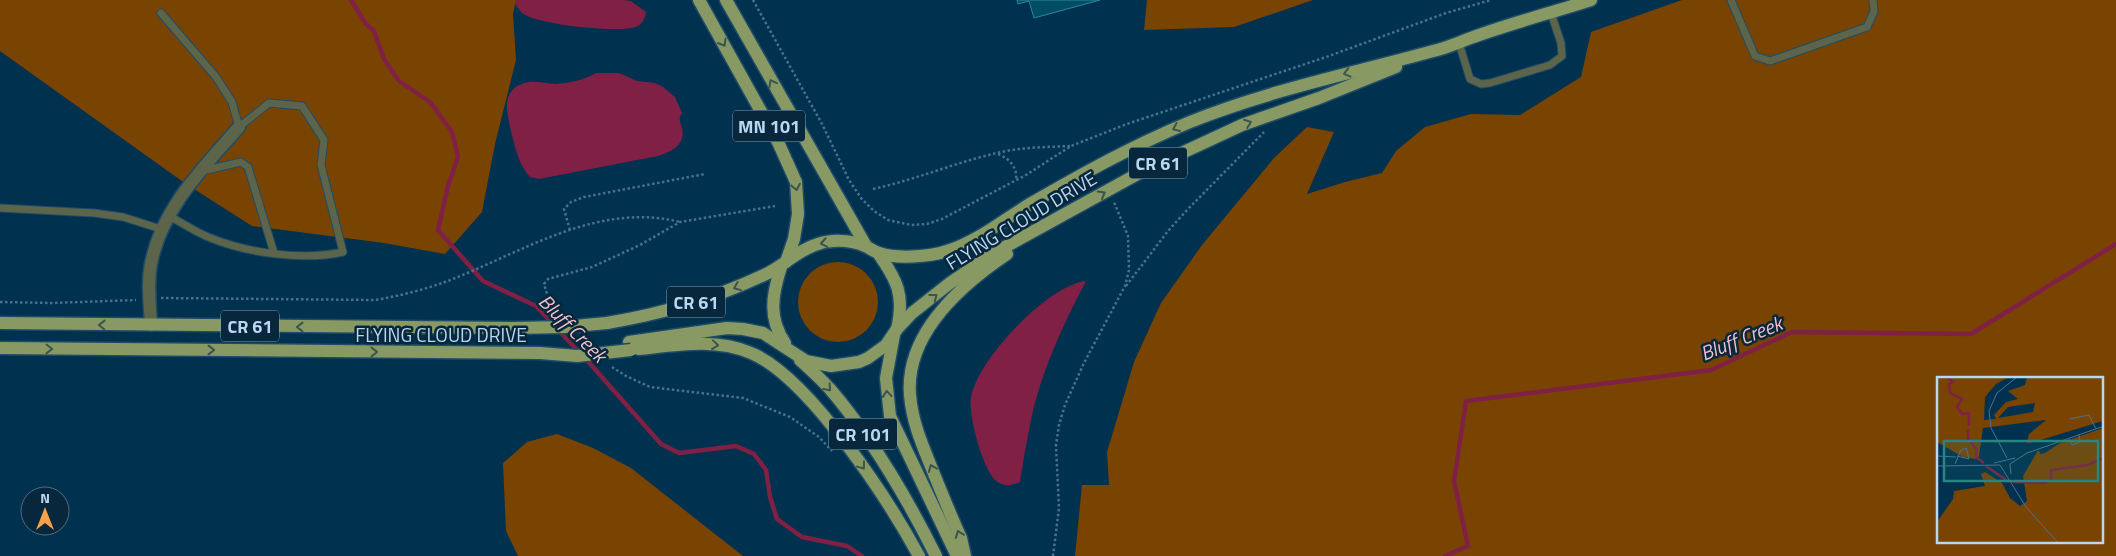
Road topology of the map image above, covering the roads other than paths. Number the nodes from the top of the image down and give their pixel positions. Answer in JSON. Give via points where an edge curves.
{"nodes":[{"id":1,"x":699,"y":0,"type":"edge"},
{"id":2,"x":726,"y":0,"type":"edge"},
{"id":3,"x":1590,"y":0,"type":"edge"},
{"id":4,"x":1731,"y":0,"type":"edge"},
{"id":5,"x":1873,"y":0,"type":"edge"},
{"id":6,"x":161,"y":13,"type":"dead end"},
{"id":7,"x":1550,"y":13,"type":"junction"},
{"id":8,"x":1459,"y":43,"type":"junction"},
{"id":9,"x":1445,"y":48,"type":"junction"},
{"id":10,"x":239,"y":127,"type":"junction"},
{"id":11,"x":201,"y":171,"type":"junction"},
{"id":12,"x":1081,"y":205,"type":"junction"},
{"id":13,"x":0,"y":208,"type":"edge"},
{"id":14,"x":168,"y":216,"type":"junction"},
{"id":15,"x":161,"y":230,"type":"junction"},
{"id":16,"x":866,"y":246,"type":"junction"},
{"id":17,"x":274,"y":253,"type":"junction"},
{"id":18,"x":878,"y":253,"type":"junction"},
{"id":19,"x":783,"y":264,"type":"junction"},
{"id":20,"x":0,"y":323,"type":"edge"},
{"id":21,"x":151,"y":325,"type":"junction"},
{"id":22,"x":896,"y":332,"type":"junction"},
{"id":23,"x":630,"y":346,"type":"junction"},
{"id":24,"x":0,"y":348,"type":"edge"},
{"id":25,"x":791,"y":351,"type":"junction"},
{"id":26,"x":945,"y":516,"type":"junction"},
{"id":27,"x":919,"y":556,"type":"edge"},
{"id":28,"x":936,"y":556,"type":"edge"},
{"id":29,"x":957,"y":556,"type":"edge"},
{"id":30,"x":965,"y":556,"type":"edge"}],
"edges":[{"from":1,"to":19,"type":"main road","number":"MN 101","one_way":true,"via":[[778,142],[796,182],[798,214],[794,239]]},
{"from":16,"to":2,"type":"main road","number":"MN 101","one_way":true},
{"from":3,"to":7,"type":"main road","name":"FLYING CLOUD DRIVE","number":"CR 61"},
{"from":4,"to":5,"type":"lane","via":[[1755,56],[1770,61],[1866,27],[1874,11]]},
{"from":6,"to":10,"type":"lane","via":[[216,77],[232,102]]},
{"from":7,"to":8,"type":"main road","name":"FLYING CLOUD DRIVE","number":"CR 61"},
{"from":7,"to":8,"type":"lane","via":[[1561,43],[1562,56],[1550,64],[1481,84],[1470,79]]},
{"from":8,"to":9,"type":"main road","name":"FLYING CLOUD DRIVE","number":"CR 61"},
{"from":12,"to":9,"type":"main road","name":"FLYING CLOUD DRIVE","number":"CR 61","one_way":true,"via":[[1209,139]]},
{"from":9,"to":18,"type":"main road","name":"FLYING CLOUD DRIVE","number":"CR 61","one_way":true,"via":[[1297,86],[1192,121],[1116,155],[975,239],[948,251],[915,257]]},
{"from":10,"to":11,"type":"street"},
{"from":10,"to":17,"type":"lane","via":[[269,103],[302,106],[324,140],[321,165],[343,252],[297,257]]},
{"from":11,"to":14,"type":"street"},
{"from":11,"to":17,"type":"lane","via":[[241,162],[248,167]]},
{"from":22,"to":12,"type":"main road","name":"FLYING CLOUD DRIVE","number":"CR 61","one_way":true,"via":[[912,313],[950,283],[994,253]]},
{"from":26,"to":12,"type":"main road","one_way":true,"via":[[911,409],[911,375],[919,347],[939,314],[978,275]]},
{"from":13,"to":15,"type":"lane","via":[[94,213],[122,217]]},
{"from":14,"to":15,"type":"street"},
{"from":14,"to":17,"type":"lane","via":[[209,237]]},
{"from":15,"to":21,"type":"street","via":[[151,264]]},
{"from":16,"to":18,"type":"main road","name":"FLYING CLOUD DRIVE","number":"CR 61"},
{"from":16,"to":19,"type":"main road","name":"FLYING CLOUD DRIVE","number":"CR 61","one_way":true,"via":[[852,242],[824,242],[807,248]]},
{"from":18,"to":22,"type":"main road","number":"CR 101","via":[[898,288],[900,306]]},
{"from":19,"to":21,"type":"main road","name":"FLYING CLOUD DRIVE","number":"CR 61","one_way":true,"bridge":true,"via":[[690,305],[607,323],[514,328]]},
{"from":19,"to":25,"type":"main road","number":"CR 101","via":[[774,288],[772,312],[779,334]]},
{"from":21,"to":20,"type":"main road","name":"FLYING CLOUD DRIVE","number":"CR 61","one_way":true},
{"from":22,"to":25,"type":"main road","name":"FLYING CLOUD DRIVE","number":"CR 61","via":[[868,358],[849,365],[822,365],[806,361]]},
{"from":26,"to":22,"type":"main road","number":"CR 101","one_way":true,"via":[[890,416],[886,378]]},
{"from":24,"to":23,"type":"main road","name":"FLYING CLOUD DRIVE","one_way":true,"bridge":true,"via":[[577,356]]},
{"from":23,"to":25,"type":"main road","name":"FLYING CLOUD DRIVE","number":"CR 61","via":[[735,328],[763,333]]},
{"from":23,"to":27,"type":"main road","one_way":true,"via":[[715,344],[742,350],[766,361],[783,374],[826,421],[871,478]]},
{"from":25,"to":28,"type":"main road","number":"CR 101","one_way":true,"via":[[830,389],[855,422]]},
{"from":26,"to":29,"type":"main road","number":"CR 101"},
{"from":30,"to":26,"type":"main road","one_way":true,"via":[[961,538]]}]}
